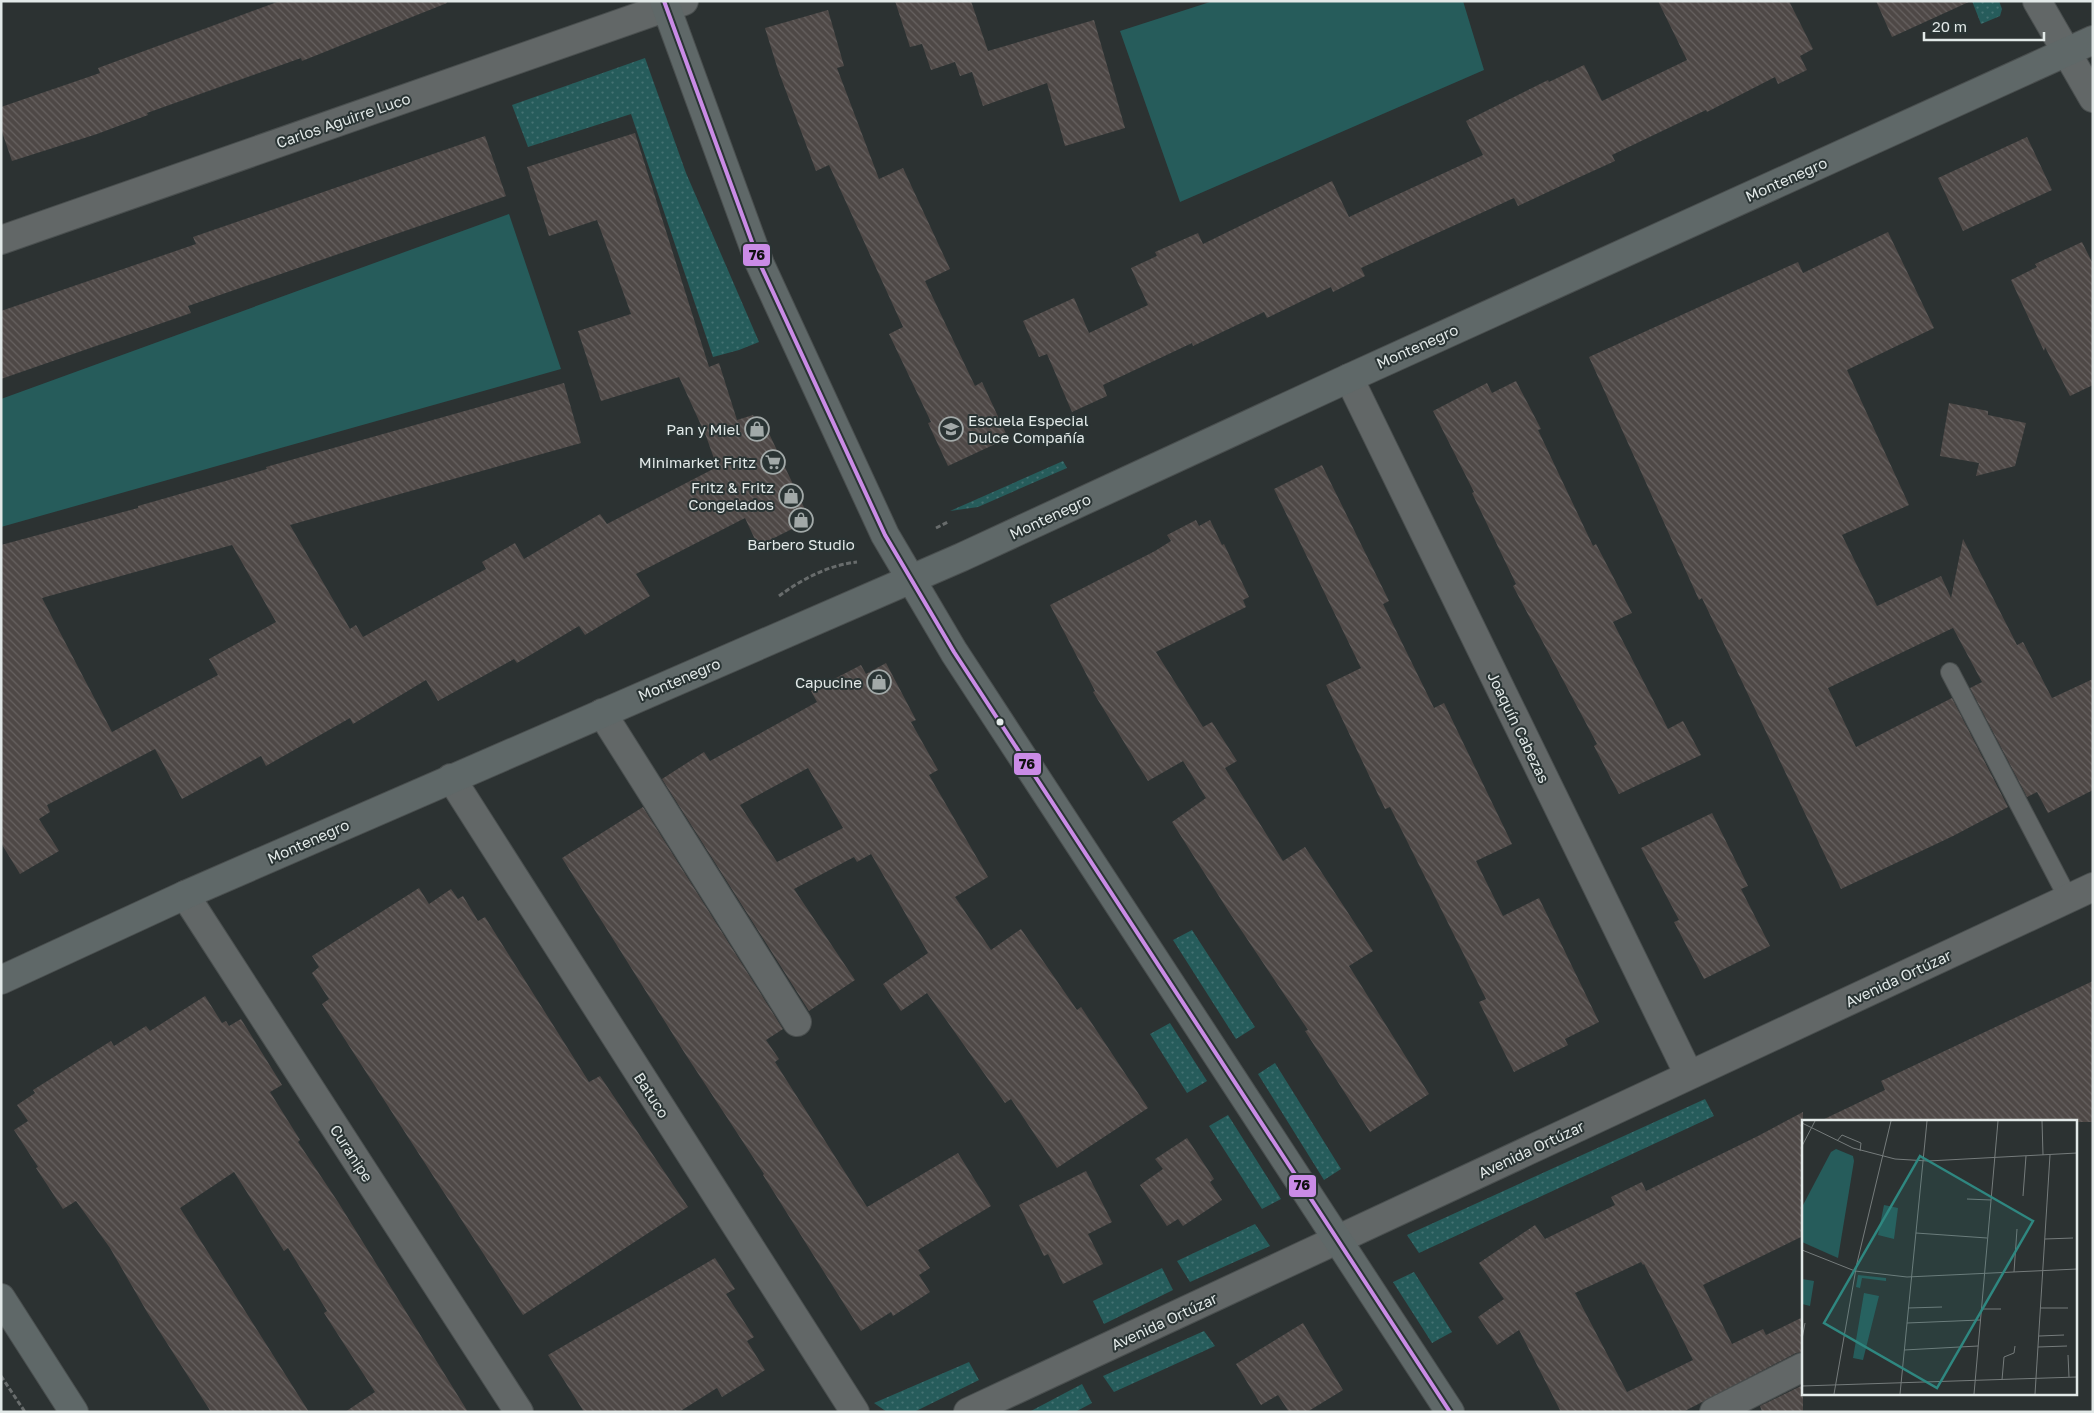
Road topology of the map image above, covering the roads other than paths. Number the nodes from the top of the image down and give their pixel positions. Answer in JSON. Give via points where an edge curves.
{"nodes":[{"id":1,"x":2037,"y":1,"type":"edge"},
{"id":2,"x":671,"y":4,"type":"edge"},
{"id":3,"x":2093,"y":40,"type":"edge"},
{"id":4,"x":2066,"y":53,"type":"junction"},
{"id":5,"x":2093,"y":98,"type":"edge"},
{"id":6,"x":1,"y":240,"type":"edge"},
{"id":7,"x":1349,"y":378,"type":"junction"},
{"id":8,"x":910,"y":579,"type":"junction"},
{"id":9,"x":1950,"y":672,"type":"dead end"},
{"id":10,"x":602,"y":712,"type":"junction"},
{"id":11,"x":451,"y":778,"type":"junction"},
{"id":12,"x":2093,"y":887,"type":"edge"},
{"id":13,"x":185,"y":895,"type":"junction"},
{"id":14,"x":2068,"y":898,"type":"junction"},
{"id":15,"x":1,"y":980,"type":"edge"},
{"id":16,"x":797,"y":1022,"type":"dead end"},
{"id":17,"x":1689,"y":1075,"type":"junction"},
{"id":18,"x":1338,"y":1240,"type":"junction"},
{"id":19,"x":1,"y":1298,"type":"edge"},
{"id":20,"x":1802,"y":1368,"type":"edge"},
{"id":21,"x":996,"y":1406,"type":"edge"},
{"id":22,"x":74,"y":1412,"type":"edge"},
{"id":23,"x":520,"y":1412,"type":"edge"},
{"id":24,"x":854,"y":1412,"type":"edge"},
{"id":25,"x":968,"y":1412,"type":"edge"},
{"id":26,"x":1450,"y":1412,"type":"edge"},
{"id":27,"x":1714,"y":1412,"type":"edge"}],
"edges":[{"from":1,"to":4,"type":"street"},
{"from":2,"to":6,"type":"street","name":"Carlos Aguirre Luco"},
{"from":2,"to":8,"type":"street","via":[[760,264],[885,535]]},
{"from":3,"to":4,"type":"street","name":"Montenegro"},
{"from":4,"to":5,"type":"street"},
{"from":4,"to":7,"type":"street","name":"Montenegro"},
{"from":7,"to":8,"type":"street","name":"Montenegro"},
{"from":7,"to":17,"type":"street","name":"Joaquín Cabezas"},
{"from":8,"to":10,"type":"street","name":"Montenegro"},
{"from":8,"to":18,"type":"street","via":[[954,652]]},
{"from":9,"to":14,"type":"lane"},
{"from":10,"to":11,"type":"street","name":"Montenegro"},
{"from":10,"to":16,"type":"street"},
{"from":11,"to":13,"type":"street","name":"Montenegro"},
{"from":11,"to":24,"type":"street","name":"Batuco"},
{"from":12,"to":14,"type":"street","name":"Avenida Ortúzar"},
{"from":13,"to":15,"type":"street","name":"Montenegro"},
{"from":13,"to":23,"type":"street","name":"Curanipe"},
{"from":14,"to":17,"type":"street","name":"Avenida Ortúzar"},
{"from":17,"to":18,"type":"street","name":"Avenida Ortúzar"},
{"from":18,"to":21,"type":"street","name":"Avenida Ortúzar"},
{"from":18,"to":26,"type":"street"},
{"from":19,"to":22,"type":"street"},
{"from":20,"to":27,"type":"street"},
{"from":21,"to":25,"type":"street","name":"Avenida Ortúzar"}]}
